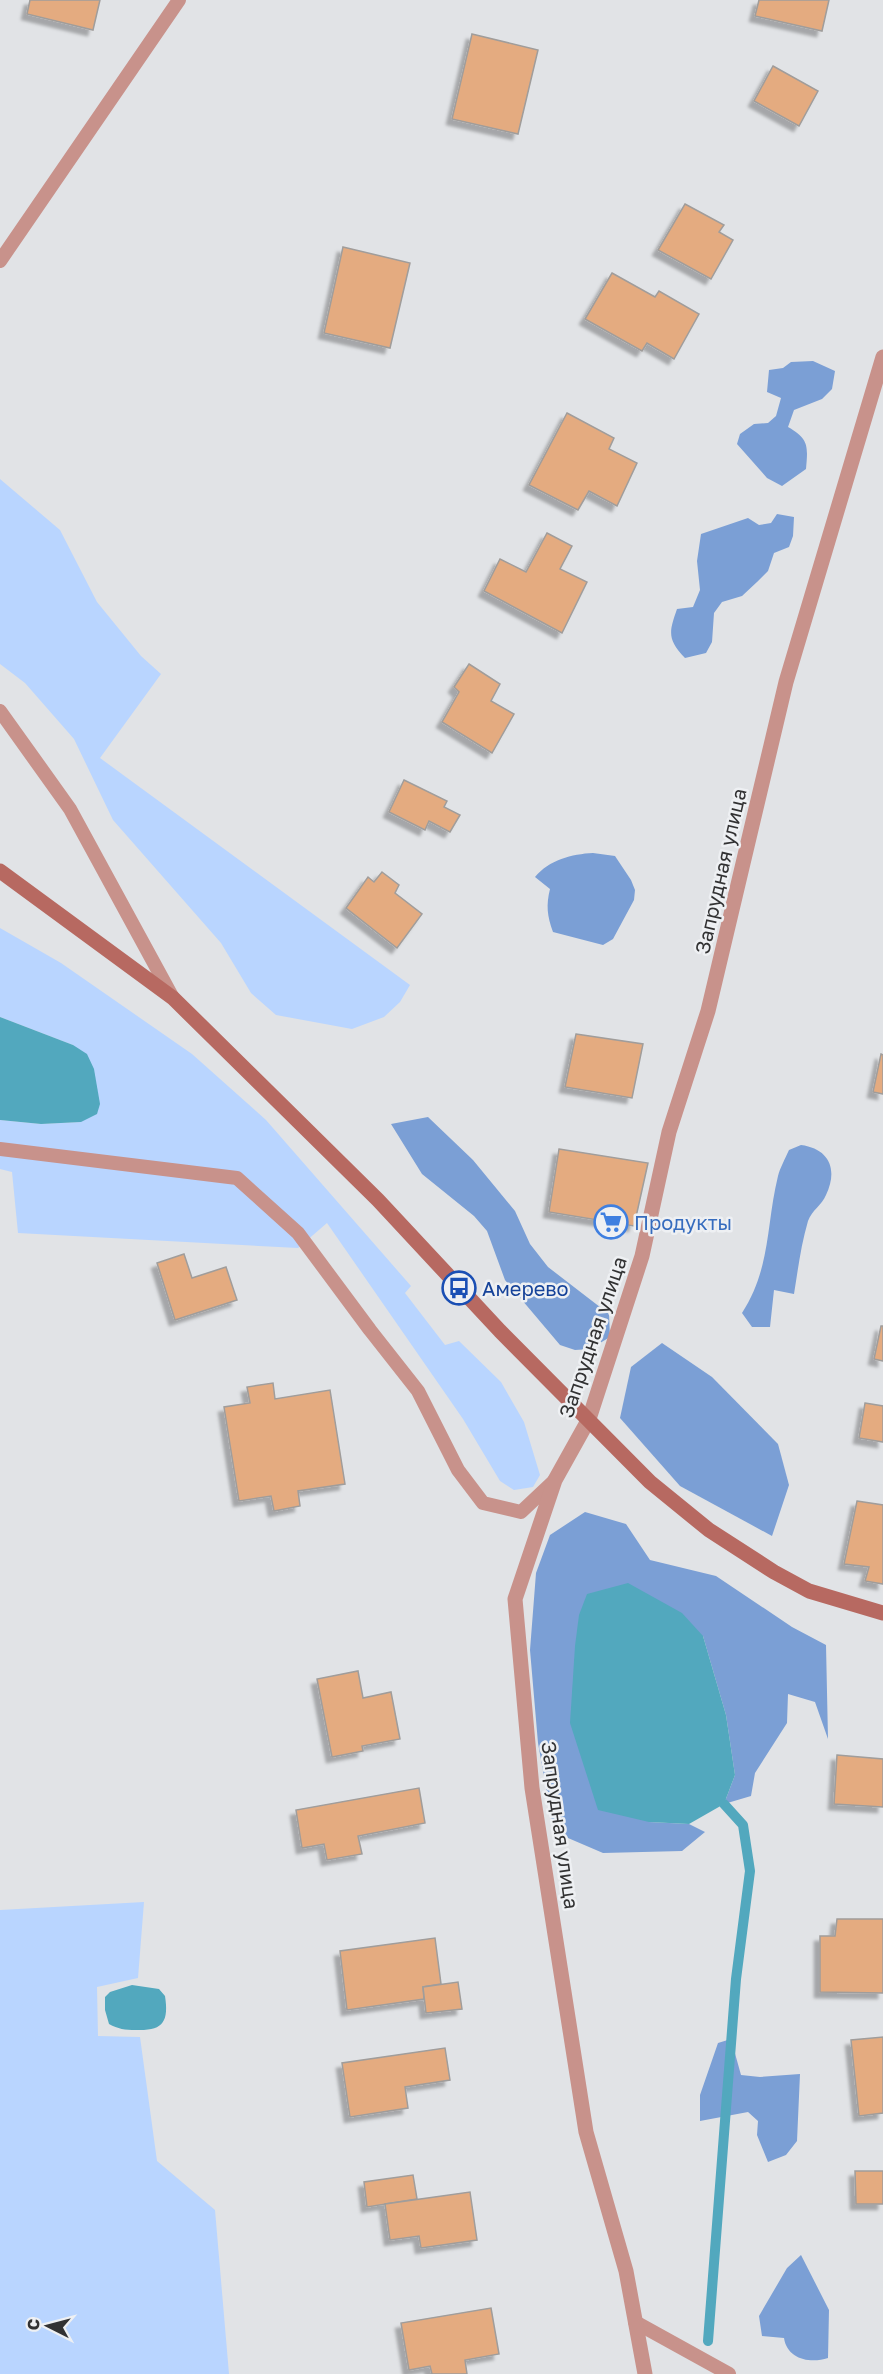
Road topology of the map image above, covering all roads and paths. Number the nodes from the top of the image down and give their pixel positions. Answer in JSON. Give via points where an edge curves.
{"nodes":[{"id":1,"x":179,"y":0,"type":"edge"},
{"id":2,"x":0,"y":261,"type":"edge"},
{"id":3,"x":883,"y":357,"type":"edge"},
{"id":4,"x":0,"y":711,"type":"edge"},
{"id":5,"x":0,"y":871,"type":"edge"},
{"id":6,"x":173,"y":998,"type":"junction"},
{"id":7,"x":0,"y":1149,"type":"edge"},
{"id":8,"x":589,"y":1419,"type":"junction"},
{"id":9,"x":555,"y":1480,"type":"junction"},
{"id":10,"x":883,"y":1613,"type":"edge"},
{"id":11,"x":635,"y":2322,"type":"junction"},
{"id":12,"x":645,"y":2374,"type":"edge"},
{"id":13,"x":729,"y":2374,"type":"edge"}],
"edges":[{"from":1,"to":2,"type":"lane"},
{"from":3,"to":8,"type":"street","name":"Запрудная улица","via":[[786,682],[708,1011],[669,1132],[642,1257]]},
{"from":4,"to":6,"type":"lane","via":[[70,809]]},
{"from":5,"to":6,"type":"main road"},
{"from":6,"to":8,"type":"main road","via":[[378,1200],[500,1331]]},
{"from":7,"to":9,"type":"lane","via":[[237,1178],[298,1233],[418,1391],[458,1470],[483,1503],[521,1512]]},
{"from":8,"to":9,"type":"street","name":"Запрудная улица"},
{"from":8,"to":10,"type":"main road","via":[[650,1482],[709,1530],[809,1591]]},
{"from":9,"to":11,"type":"street","name":"Запрудная улица","via":[[515,1599],[532,1788],[586,2132],[626,2271]]},
{"from":11,"to":12,"type":"street","name":"Запрудная улица"},
{"from":11,"to":13,"type":"lane"}]}
